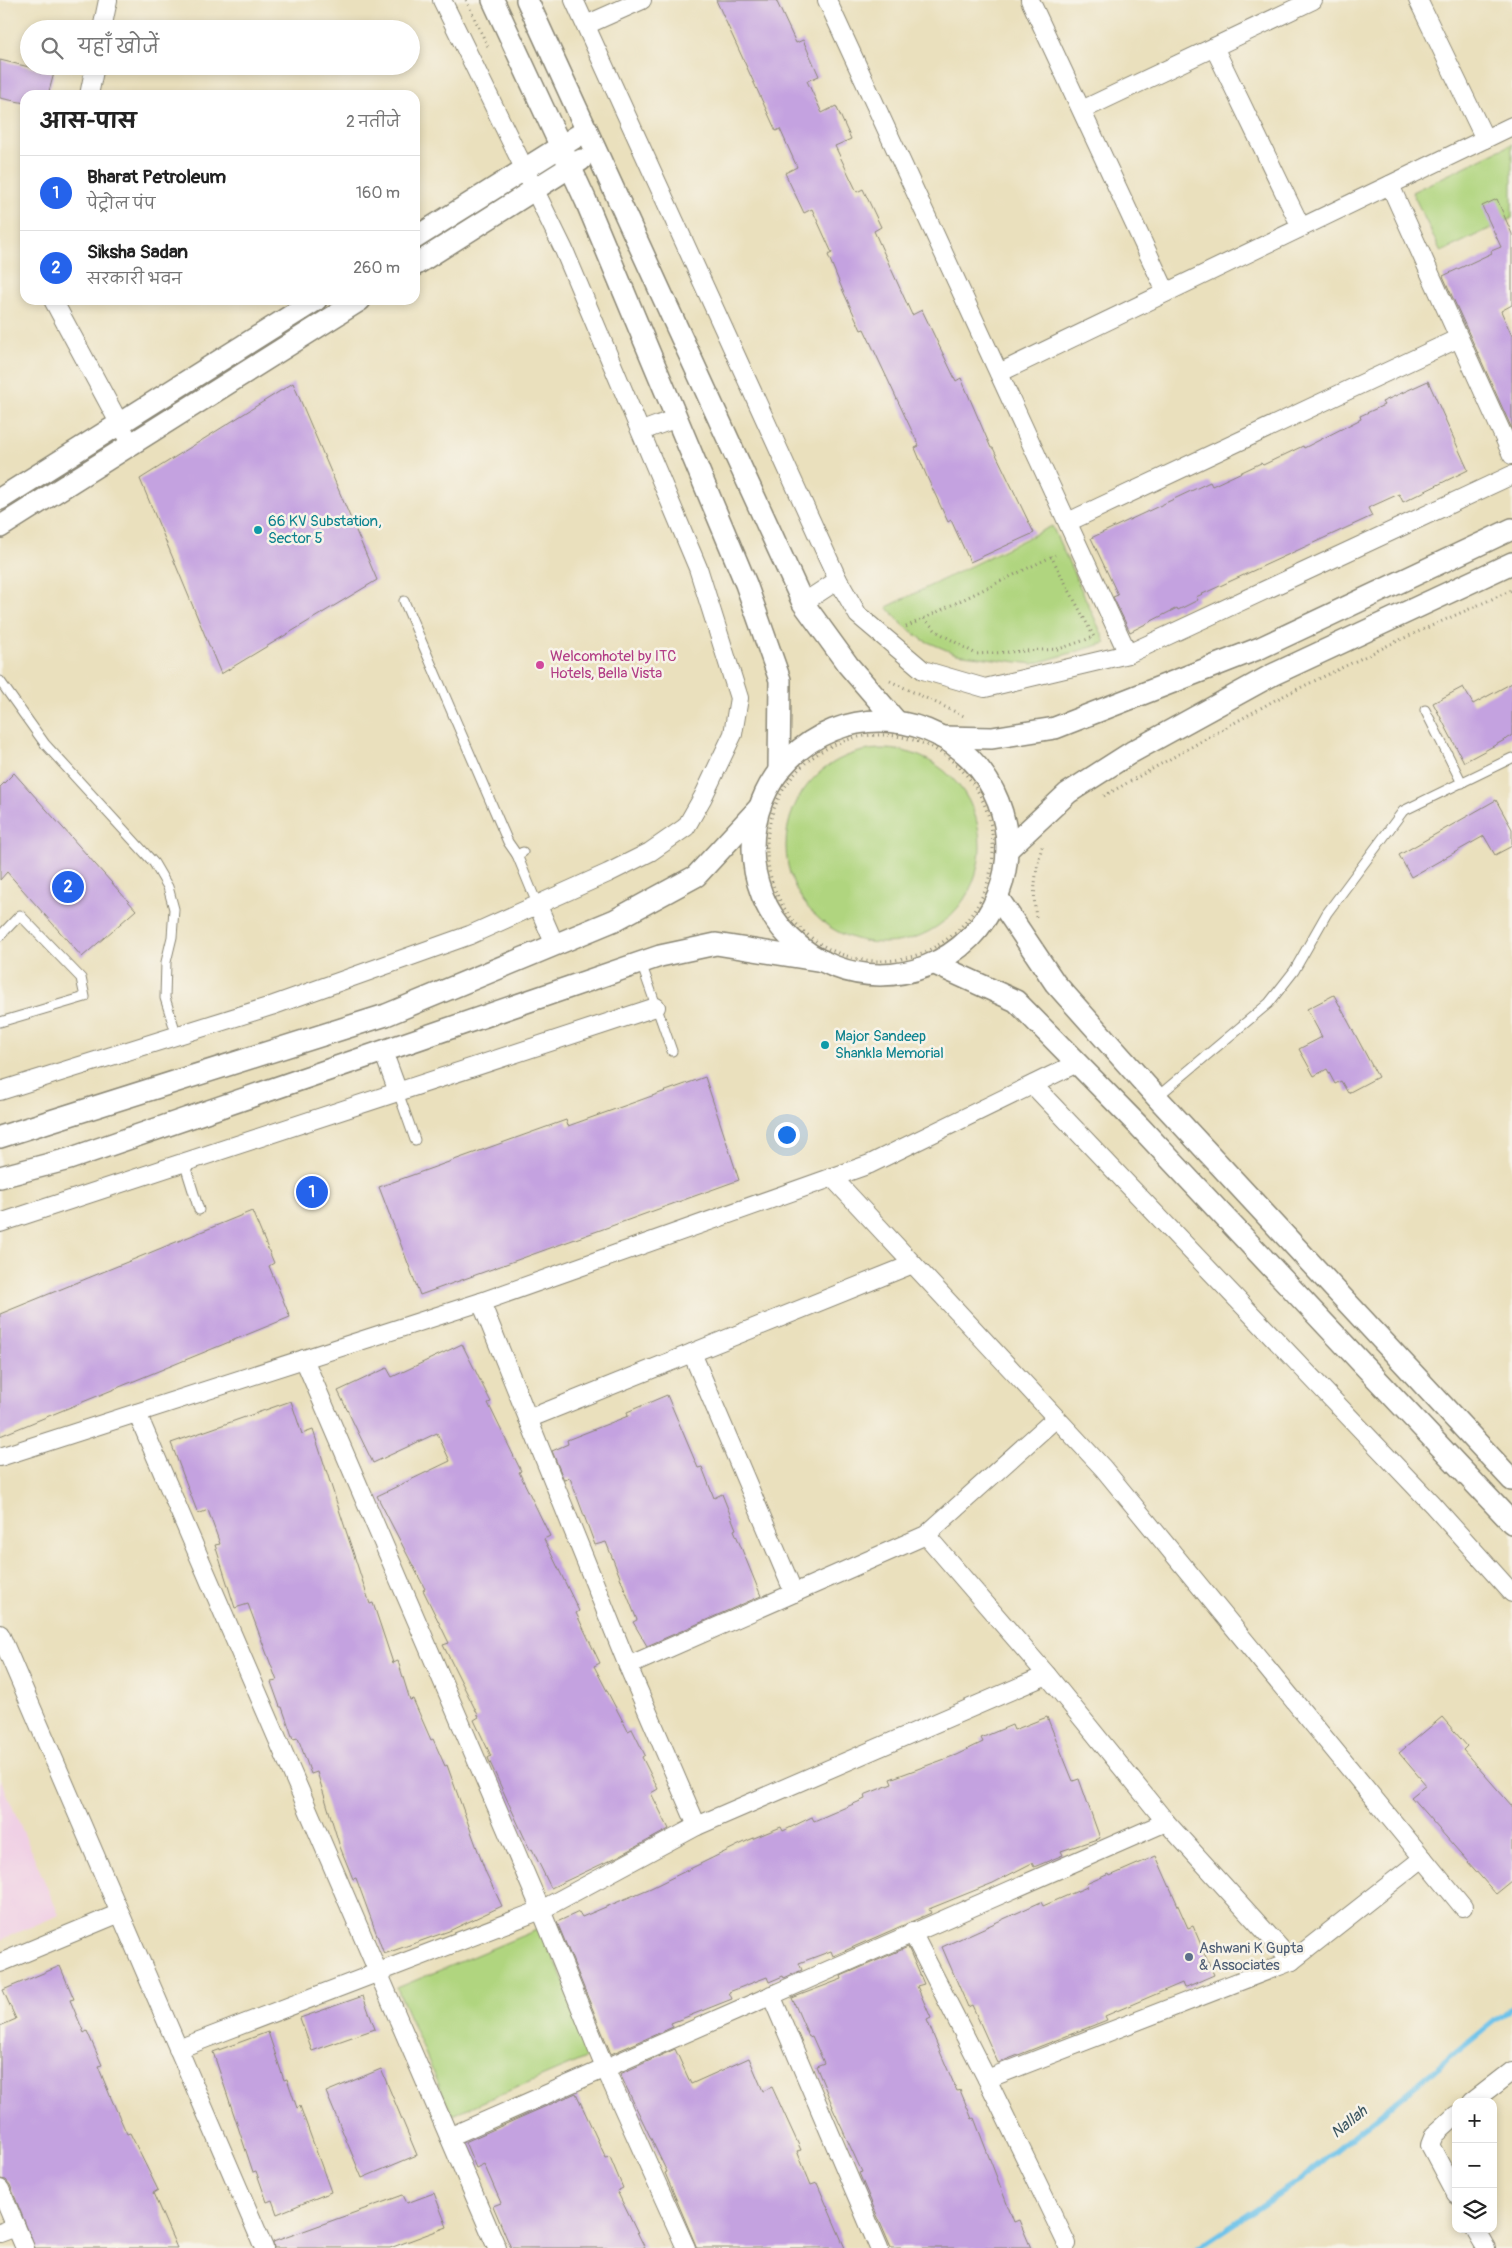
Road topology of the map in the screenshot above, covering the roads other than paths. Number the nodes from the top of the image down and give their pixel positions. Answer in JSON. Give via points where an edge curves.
{"nodes":[{"id":1,"x":108,"y":0,"type":"edge"},
{"id":2,"x":442,"y":0,"type":"edge"},
{"id":3,"x":493,"y":0,"type":"edge"},
{"id":4,"x":528,"y":0,"type":"edge"},
{"id":5,"x":574,"y":0,"type":"edge"},
{"id":6,"x":642,"y":0,"type":"edge"},
{"id":7,"x":827,"y":0,"type":"edge"},
{"id":8,"x":1030,"y":0,"type":"edge"},
{"id":9,"x":1313,"y":0,"type":"edge"},
{"id":10,"x":1418,"y":0,"type":"edge"},
{"id":11,"x":104,"y":20,"type":"edge"},
{"id":12,"x":586,"y":25,"type":"junction"},
{"id":13,"x":1214,"y":47,"type":"junction"},
{"id":14,"x":92,"y":75,"type":"edge"},
{"id":15,"x":90,"y":90,"type":"edge"},
{"id":16,"x":1082,"y":110,"type":"junction"},
{"id":17,"x":1512,"y":126,"type":"edge"},
{"id":18,"x":587,"y":130,"type":"junction"},
{"id":19,"x":1485,"y":139,"type":"junction"},
{"id":20,"x":561,"y":146,"type":"junction"},
{"id":21,"x":596,"y":151,"type":"junction"},
{"id":22,"x":570,"y":167,"type":"junction"},
{"id":23,"x":525,"y":169,"type":"junction"},
{"id":24,"x":1390,"y":185,"type":"junction"},
{"id":25,"x":535,"y":189,"type":"junction"},
{"id":26,"x":1302,"y":228,"type":"junction"},
{"id":27,"x":420,"y":235,"type":"edge"},
{"id":28,"x":420,"y":262,"type":"edge"},
{"id":29,"x":1166,"y":292,"type":"junction"},
{"id":30,"x":56,"y":305,"type":"edge"},
{"id":31,"x":308,"y":305,"type":"edge"},
{"id":32,"x":352,"y":305,"type":"edge"},
{"id":33,"x":1459,"y":338,"type":"junction"},
{"id":34,"x":999,"y":373,"type":"junction"},
{"id":35,"x":677,"y":418,"type":"junction"},
{"id":36,"x":120,"y":424,"type":"junction"},
{"id":37,"x":642,"y":432,"type":"junction"},
{"id":38,"x":131,"y":445,"type":"junction"},
{"id":39,"x":1512,"y":455,"type":"edge"},
{"id":40,"x":1512,"y":475,"type":"edge"},
{"id":41,"x":0,"y":499,"type":"edge"},
{"id":42,"x":1068,"y":522,"type":"junction"},
{"id":43,"x":0,"y":527,"type":"edge"},
{"id":44,"x":1512,"y":529,"type":"edge"},
{"id":45,"x":1512,"y":563,"type":"edge"},
{"id":46,"x":838,"y":580,"type":"junction"},
{"id":47,"x":404,"y":601,"type":"dead end"},
{"id":48,"x":802,"y":603,"type":"junction"},
{"id":49,"x":1128,"y":654,"type":"junction"},
{"id":50,"x":0,"y":681,"type":"edge"},
{"id":51,"x":1424,"y":710,"type":"dead end"},
{"id":52,"x":898,"y":722,"type":"junction"},
{"id":53,"x":941,"y":737,"type":"junction"},
{"id":54,"x":1512,"y":758,"type":"edge"},
{"id":55,"x":779,"y":770,"type":"junction"},
{"id":56,"x":1462,"y":783,"type":"junction"},
{"id":57,"x":759,"y":808,"type":"junction"},
{"id":58,"x":1008,"y":849,"type":"junction"},
{"id":59,"x":998,"y":898,"type":"junction"},
{"id":60,"x":538,"y":906,"type":"junction"},
{"id":61,"x":0,"y":936,"type":"edge"},
{"id":62,"x":555,"y":945,"type":"junction"},
{"id":63,"x":823,"y":960,"type":"junction"},
{"id":64,"x":640,"y":962,"type":"junction"},
{"id":65,"x":935,"y":964,"type":"junction"},
{"id":66,"x":656,"y":1007,"type":"junction"},
{"id":67,"x":0,"y":1022,"type":"edge"},
{"id":68,"x":177,"y":1036,"type":"junction"},
{"id":69,"x":383,"y":1051,"type":"junction"},
{"id":70,"x":672,"y":1051,"type":"dead end"},
{"id":71,"x":1077,"y":1063,"type":"junction"},
{"id":72,"x":1033,"y":1085,"type":"junction"},
{"id":73,"x":0,"y":1091,"type":"edge"},
{"id":74,"x":398,"y":1092,"type":"junction"},
{"id":75,"x":1157,"y":1097,"type":"junction"},
{"id":76,"x":0,"y":1137,"type":"edge"},
{"id":77,"x":415,"y":1140,"type":"dead end"},
{"id":78,"x":184,"y":1162,"type":"junction"},
{"id":79,"x":0,"y":1176,"type":"edge"},
{"id":80,"x":832,"y":1177,"type":"junction"},
{"id":81,"x":199,"y":1210,"type":"dead end"},
{"id":82,"x":0,"y":1223,"type":"edge"},
{"id":83,"x":913,"y":1264,"type":"junction"},
{"id":84,"x":481,"y":1302,"type":"junction"},
{"id":85,"x":692,"y":1353,"type":"junction"},
{"id":86,"x":304,"y":1359,"type":"junction"},
{"id":87,"x":137,"y":1413,"type":"junction"},
{"id":88,"x":1056,"y":1418,"type":"junction"},
{"id":89,"x":528,"y":1419,"type":"junction"},
{"id":90,"x":0,"y":1457,"type":"edge"},
{"id":91,"x":1512,"y":1480,"type":"edge"},
{"id":92,"x":1512,"y":1523,"type":"edge"},
{"id":93,"x":926,"y":1535,"type":"junction"},
{"id":94,"x":794,"y":1593,"type":"junction"},
{"id":95,"x":1512,"y":1593,"type":"edge"},
{"id":96,"x":2,"y":1644,"type":"edge"},
{"id":97,"x":628,"y":1666,"type":"junction"},
{"id":98,"x":1047,"y":1676,"type":"junction"},
{"id":99,"x":1166,"y":1822,"type":"junction"},
{"id":100,"x":697,"y":1826,"type":"junction"},
{"id":101,"x":1423,"y":1858,"type":"junction"},
{"id":102,"x":1463,"y":1907,"type":"dead end"},
{"id":103,"x":541,"y":1910,"type":"junction"},
{"id":104,"x":120,"y":1913,"type":"junction"},
{"id":105,"x":912,"y":1932,"type":"junction"},
{"id":106,"x":1292,"y":1961,"type":"junction"},
{"id":107,"x":0,"y":1963,"type":"edge"},
{"id":108,"x":380,"y":1972,"type":"junction"},
{"id":109,"x":771,"y":1995,"type":"junction"},
{"id":110,"x":178,"y":2049,"type":"junction"},
{"id":111,"x":605,"y":2068,"type":"junction"},
{"id":112,"x":1512,"y":2071,"type":"edge"},
{"id":113,"x":987,"y":2079,"type":"junction"},
{"id":114,"x":1477,"y":2098,"type":"edge"},
{"id":115,"x":1452,"y":2119,"type":"edge"},
{"id":116,"x":448,"y":2137,"type":"junction"},
{"id":117,"x":1453,"y":2188,"type":"edge"},
{"id":118,"x":0,"y":2189,"type":"edge"},
{"id":119,"x":8,"y":2230,"type":"edge"},
{"id":120,"x":1478,"y":2233,"type":"edge"},
{"id":121,"x":1067,"y":2244,"type":"dead end"},
{"id":122,"x":25,"y":2248,"type":"edge"},
{"id":123,"x":264,"y":2248,"type":"edge"},
{"id":124,"x":497,"y":2248,"type":"edge"},
{"id":125,"x":686,"y":2248,"type":"edge"},
{"id":126,"x":879,"y":2248,"type":"edge"},
{"id":127,"x":1486,"y":2248,"type":"edge"}],
"edges":[{"from":1,"to":11,"type":"street"},
{"from":2,"to":23,"type":"street"},
{"from":3,"to":20,"type":"street"},
{"from":4,"to":18,"type":"street"},
{"from":5,"to":12,"type":"street"},
{"from":6,"to":12,"type":"street"},
{"from":7,"to":34,"type":"street"},
{"from":8,"to":16,"type":"street"},
{"from":9,"to":13,"type":"street"},
{"from":10,"to":19,"type":"street"},
{"from":12,"to":46,"type":"street"},
{"from":13,"to":16,"type":"street"},
{"from":13,"to":26,"type":"street"},
{"from":14,"to":15,"type":"street"},
{"from":16,"to":29,"type":"street"},
{"from":17,"to":19,"type":"street"},
{"from":18,"to":20,"type":"street"},
{"from":18,"to":21,"type":"street"},
{"from":19,"to":24,"type":"street"},
{"from":20,"to":22,"type":"street"},
{"from":20,"to":23,"type":"street"},
{"from":21,"to":22,"type":"street"},
{"from":21,"to":48,"type":"street"},
{"from":22,"to":25,"type":"street"},
{"from":22,"to":35,"type":"street"},
{"from":23,"to":25,"type":"street"},
{"from":23,"to":27,"type":"street"},
{"from":24,"to":26,"type":"street"},
{"from":24,"to":33,"type":"street"},
{"from":25,"to":28,"type":"street"},
{"from":25,"to":37,"type":"street"},
{"from":26,"to":29,"type":"street"},
{"from":29,"to":34,"type":"street"},
{"from":30,"to":36,"type":"street"},
{"from":31,"to":36,"type":"street"},
{"from":32,"to":38,"type":"street"},
{"from":33,"to":39,"type":"street"},
{"from":33,"to":42,"type":"street"},
{"from":34,"to":42,"type":"street"},
{"from":35,"to":37,"type":"street"},
{"from":35,"to":55,"type":"street","via":[[746,584],[780,680]]},
{"from":36,"to":38,"type":"street"},
{"from":36,"to":41,"type":"street"},
{"from":37,"to":60,"type":"street","via":[[698,568],[721,634],[739,698],[732,734],[686,827],[650,852]]},
{"from":38,"to":43,"type":"street"},
{"from":40,"to":49,"type":"street"},
{"from":42,"to":49,"type":"street"},
{"from":44,"to":53,"type":"street","via":[[1260,648],[1055,728],[992,738]]},
{"from":45,"to":58,"type":"street","via":[[1272,675],[1132,752],[1068,793]]},
{"from":46,"to":48,"type":"street"},
{"from":46,"to":49,"type":"street","via":[[858,615],[923,670],[985,688]]},
{"from":47,"to":60,"type":"lane","via":[[508,842],[520,854]]},
{"from":48,"to":52,"type":"street","via":[[848,665]]},
{"from":50,"to":68,"type":"lane","via":[[45,744],[154,864],[168,887],[174,909],[166,962],[166,998]]},
{"from":51,"to":56,"type":"lane"},
{"from":52,"to":53,"type":"street"},
{"from":52,"to":55,"type":"street","via":[[854,723],[823,734],[798,750]]},
{"from":53,"to":58,"type":"street","via":[[963,751],[990,784],[999,802]]},
{"from":54,"to":56,"type":"lane"},
{"from":55,"to":57,"type":"street"},
{"from":56,"to":75,"type":"lane","via":[[1403,812],[1327,913],[1294,972],[1269,1003]]},
{"from":57,"to":62,"type":"street","via":[[696,876],[615,920]]},
{"from":57,"to":63,"type":"street","via":[[753,861],[767,907],[796,944]]},
{"from":58,"to":59,"type":"street"},
{"from":59,"to":65,"type":"street","via":[[974,935],[957,951]]},
{"from":59,"to":75,"type":"street","via":[[1055,983]]},
{"from":60,"to":62,"type":"street"},
{"from":60,"to":68,"type":"street","via":[[461,938]]},
{"from":61,"to":67,"type":"lane","via":[[20,915],[81,978],[85,997]]},
{"from":62,"to":76,"type":"street","via":[[386,1015]]},
{"from":63,"to":64,"type":"street","via":[[716,944]]},
{"from":63,"to":65,"type":"street","via":[[833,967],[862,975],[903,974]]},
{"from":64,"to":66,"type":"lane"},
{"from":64,"to":69,"type":"street"},
{"from":65,"to":71,"type":"street","via":[[1016,1001]]},
{"from":66,"to":70,"type":"lane"},
{"from":66,"to":74,"type":"street"},
{"from":68,"to":73,"type":"street"},
{"from":69,"to":74,"type":"street"},
{"from":69,"to":79,"type":"street","via":[[69,1159]]},
{"from":71,"to":72,"type":"street"},
{"from":71,"to":92,"type":"street"},
{"from":72,"to":80,"type":"street","via":[[870,1164]]},
{"from":72,"to":95,"type":"street","via":[[1432,1504]]},
{"from":74,"to":77,"type":"lane"},
{"from":74,"to":78,"type":"street"},
{"from":75,"to":91,"type":"street"},
{"from":78,"to":81,"type":"lane"},
{"from":78,"to":82,"type":"street"},
{"from":80,"to":83,"type":"street"},
{"from":80,"to":84,"type":"street"},
{"from":83,"to":85,"type":"street"},
{"from":83,"to":88,"type":"street"},
{"from":84,"to":86,"type":"street"},
{"from":84,"to":89,"type":"street"},
{"from":85,"to":89,"type":"street"},
{"from":85,"to":94,"type":"street"},
{"from":86,"to":87,"type":"street"},
{"from":86,"to":103,"type":"street"},
{"from":87,"to":90,"type":"street"},
{"from":87,"to":108,"type":"street"},
{"from":88,"to":93,"type":"street"},
{"from":88,"to":101,"type":"street","via":[[1103,1468]]},
{"from":89,"to":97,"type":"street"},
{"from":93,"to":94,"type":"street"},
{"from":93,"to":98,"type":"street"},
{"from":94,"to":97,"type":"street"},
{"from":96,"to":104,"type":"street"},
{"from":97,"to":100,"type":"street"},
{"from":98,"to":99,"type":"street"},
{"from":98,"to":100,"type":"street"},
{"from":99,"to":105,"type":"street"},
{"from":99,"to":106,"type":"street"},
{"from":100,"to":103,"type":"street"},
{"from":101,"to":102,"type":"street"},
{"from":101,"to":106,"type":"street"},
{"from":103,"to":108,"type":"street"},
{"from":103,"to":111,"type":"street"},
{"from":104,"to":107,"type":"street"},
{"from":104,"to":110,"type":"street"},
{"from":105,"to":109,"type":"street"},
{"from":105,"to":113,"type":"street"},
{"from":106,"to":113,"type":"street"},
{"from":108,"to":110,"type":"street"},
{"from":108,"to":116,"type":"street"},
{"from":109,"to":111,"type":"street"},
{"from":109,"to":126,"type":"street"},
{"from":110,"to":123,"type":"street"},
{"from":111,"to":116,"type":"street"},
{"from":111,"to":125,"type":"street"},
{"from":112,"to":114,"type":"street"},
{"from":113,"to":121,"type":"street"},
{"from":115,"to":117,"type":"street","via":[[1434,2135],[1430,2145]]},
{"from":116,"to":124,"type":"street"},
{"from":118,"to":119,"type":"street"},
{"from":119,"to":122,"type":"street"},
{"from":120,"to":127,"type":"street"}]}
